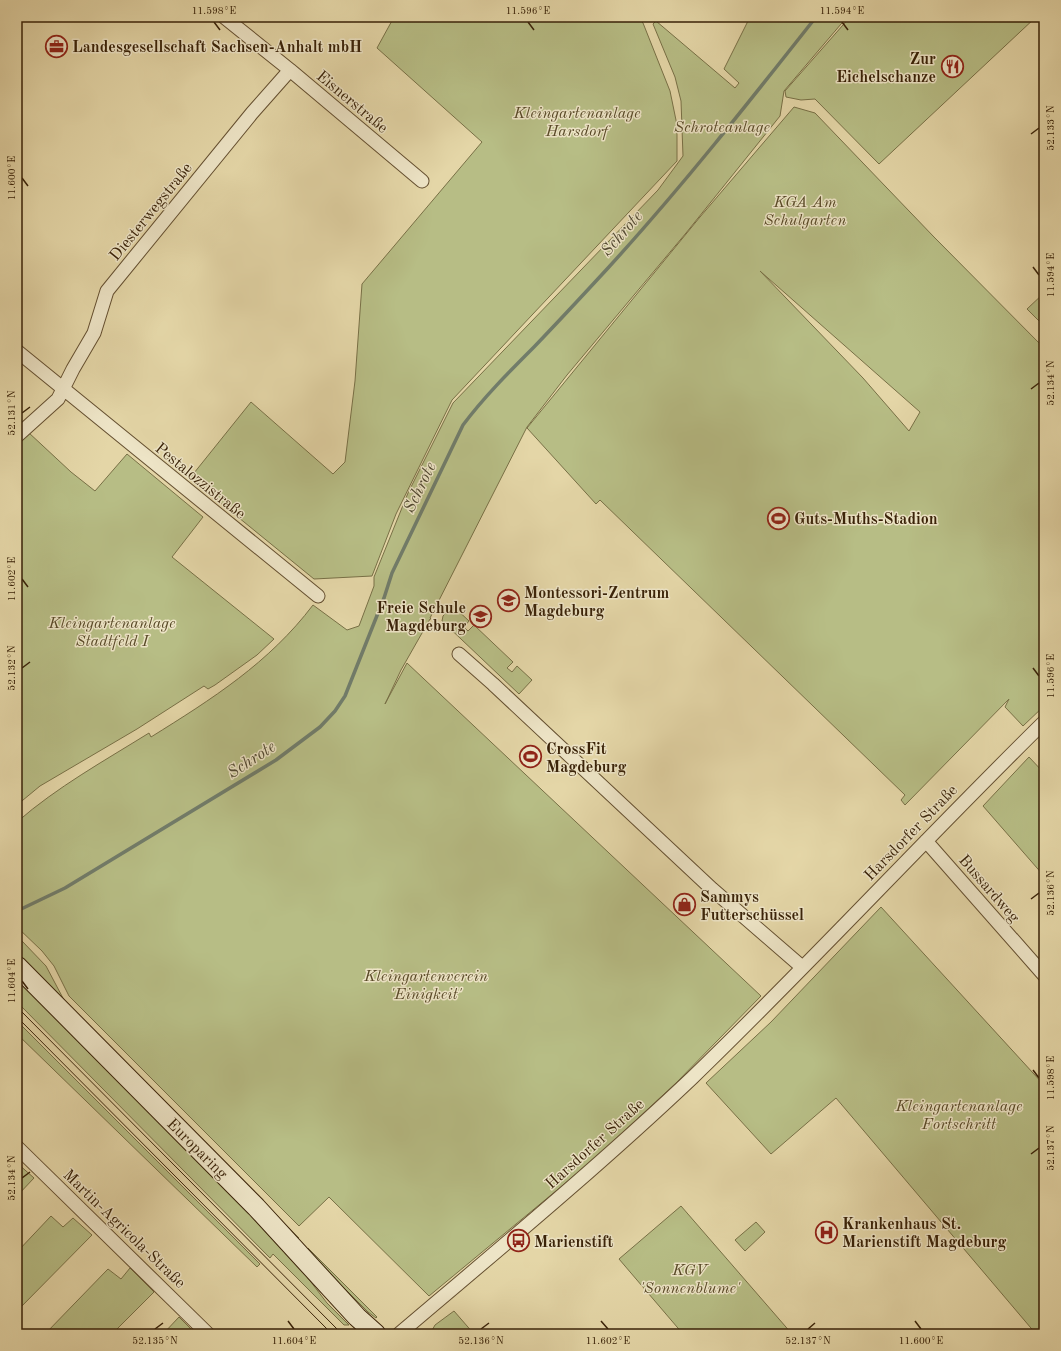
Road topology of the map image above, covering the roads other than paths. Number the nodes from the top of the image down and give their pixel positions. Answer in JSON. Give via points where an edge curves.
{"nodes":[{"id":1,"x":224,"y":17,"type":"edge"},
{"id":2,"x":290,"y":70,"type":"junction"},
{"id":3,"x":422,"y":181,"type":"dead end"},
{"id":4,"x":17,"y":351,"type":"edge"},
{"id":5,"x":64,"y":390,"type":"junction"},
{"id":6,"x":17,"y":436,"type":"edge"},
{"id":7,"x":318,"y":596,"type":"dead end"},
{"id":8,"x":459,"y":654,"type":"dead end"},
{"id":9,"x":1044,"y":722,"type":"edge"},
{"id":10,"x":926,"y":841,"type":"junction"},
{"id":11,"x":17,"y":966,"type":"edge"},
{"id":12,"x":802,"y":967,"type":"junction"},
{"id":13,"x":1044,"y":975,"type":"edge"},
{"id":14,"x":17,"y":1147,"type":"edge"},
{"id":15,"x":208,"y":1334,"type":"edge"},
{"id":16,"x":376,"y":1334,"type":"edge"},
{"id":17,"x":399,"y":1334,"type":"edge"}],
"edges":[{"from":1,"to":2,"type":"street","name":"Eisnerstraße"},
{"from":2,"to":3,"type":"street","name":"Eisnerstraße"},
{"from":2,"to":5,"type":"street","name":"Diesterwegstraße","via":[[107,291],[94,333]]},
{"from":4,"to":5,"type":"street","name":"Pestalozzistraße"},
{"from":5,"to":6,"type":"street","via":[[56,402]]},
{"from":5,"to":7,"type":"street","name":"Pestalozzistraße"},
{"from":8,"to":12,"type":"street","via":[[712,889]]},
{"from":9,"to":10,"type":"street","name":"Harsdorfer Straße"},
{"from":10,"to":12,"type":"street","name":"Harsdorfer Straße"},
{"from":10,"to":13,"type":"street","name":"Bussardweg"},
{"from":11,"to":16,"type":"main road","name":"Europaring","via":[[251,1202],[357,1317]]},
{"from":12,"to":17,"type":"street","name":"Harsdorfer Straße","via":[[630,1135]]},
{"from":14,"to":15,"type":"street","name":"Martin-Agricola-Straße"}]}
